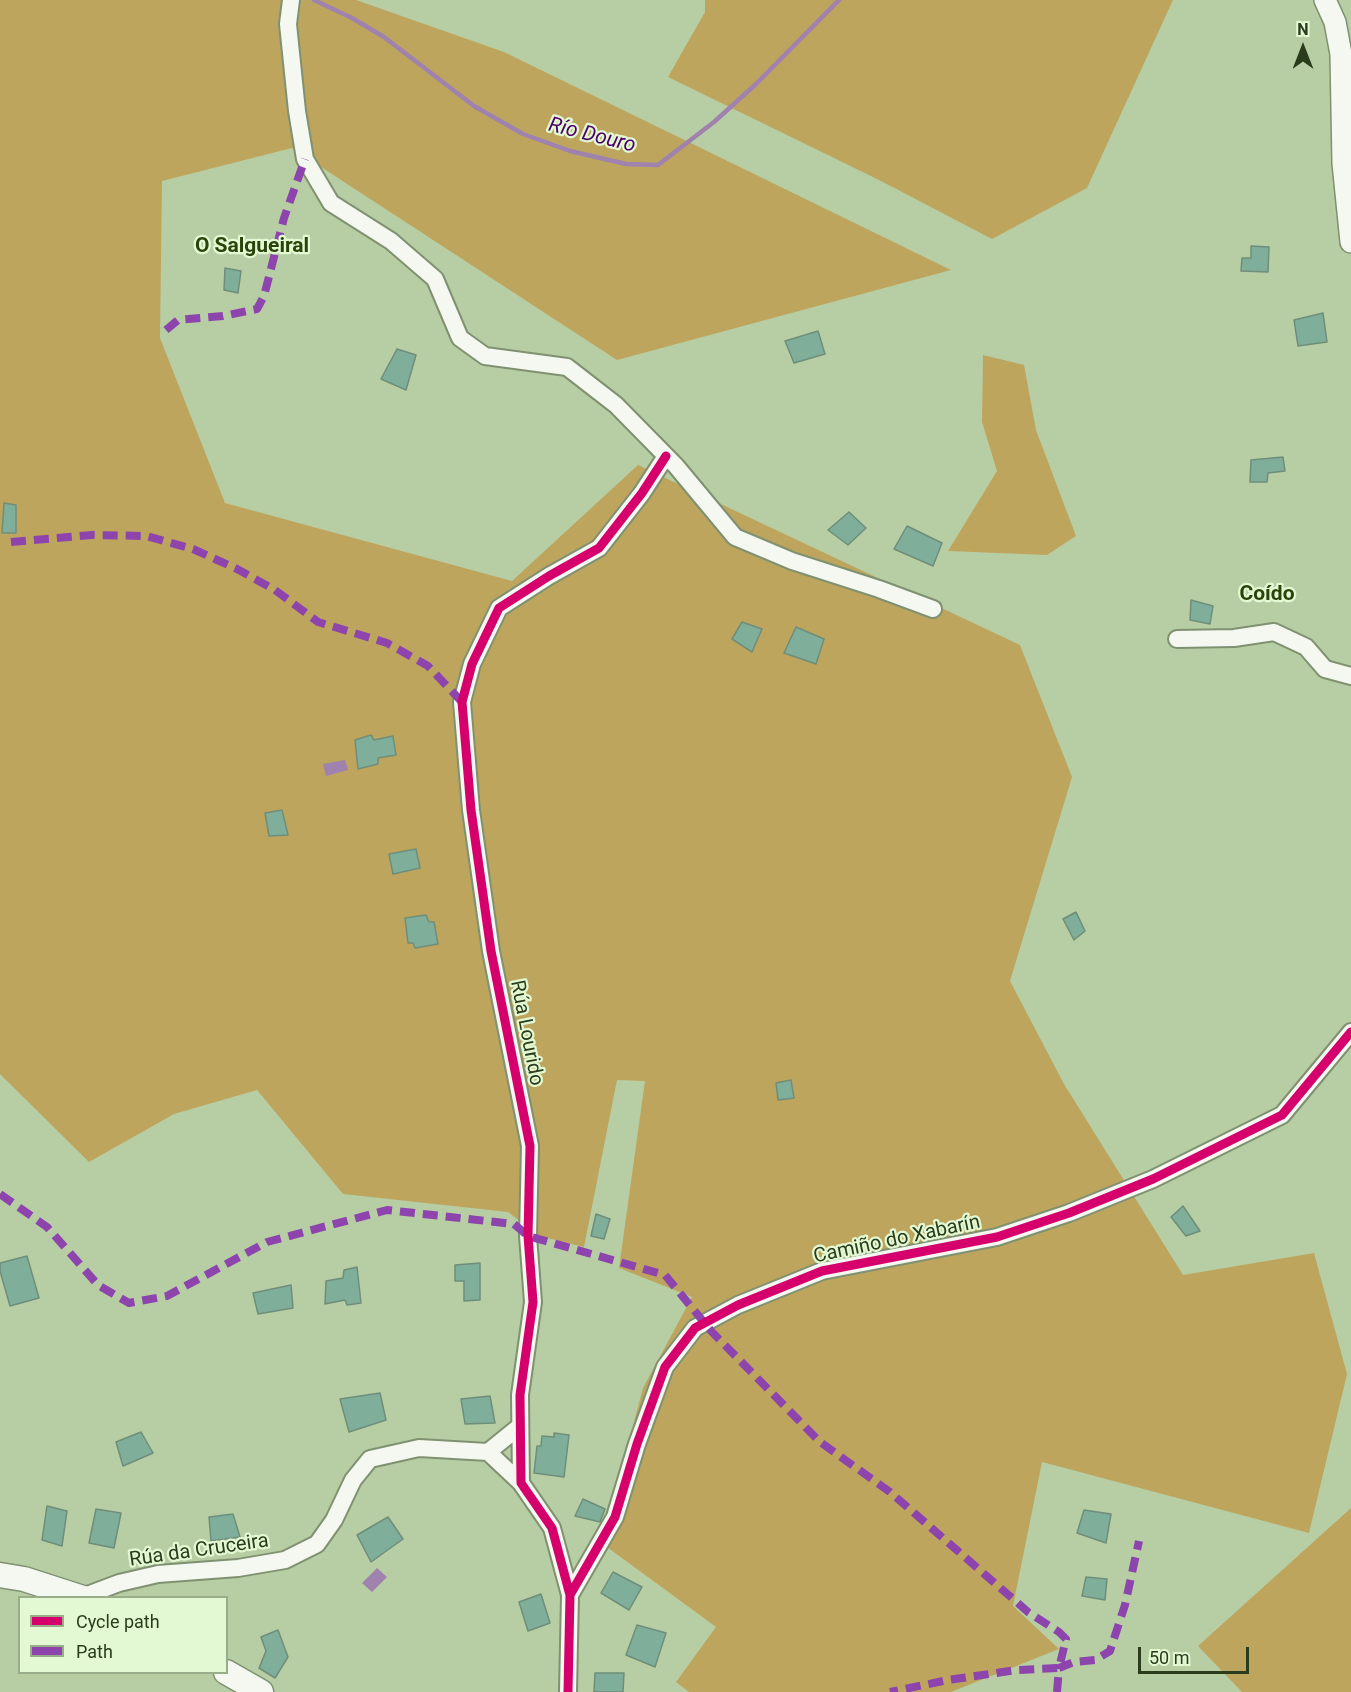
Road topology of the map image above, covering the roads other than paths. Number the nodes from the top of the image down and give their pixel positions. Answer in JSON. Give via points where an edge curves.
{"nodes":[{"id":1,"x":291,"y":0,"type":"edge"},
{"id":2,"x":1325,"y":0,"type":"edge"},
{"id":3,"x":1351,"y":242,"type":"edge"},
{"id":4,"x":666,"y":456,"type":"junction"},
{"id":5,"x":933,"y":609,"type":"dead end"},
{"id":6,"x":1177,"y":639,"type":"dead end"},
{"id":7,"x":1351,"y":676,"type":"edge"},
{"id":8,"x":1351,"y":1032,"type":"edge"},
{"id":9,"x":520,"y":1426,"type":"junction"},
{"id":10,"x":488,"y":1452,"type":"junction"},
{"id":11,"x":521,"y":1484,"type":"junction"},
{"id":12,"x":0,"y":1575,"type":"edge"},
{"id":13,"x":570,"y":1595,"type":"junction"},
{"id":14,"x":79,"y":1596,"type":"edge"},
{"id":15,"x":85,"y":1596,"type":"edge"},
{"id":16,"x":228,"y":1673,"type":"edge"},
{"id":17,"x":261,"y":1692,"type":"edge"},
{"id":18,"x":568,"y":1692,"type":"edge"}],
"edges":[{"from":1,"to":4,"type":"street","via":[[288,24],[305,159],[332,203],[392,241],[435,279],[460,338],[485,356],[567,367],[616,405]]},
{"from":2,"to":3,"type":"street","via":[[1335,22],[1341,54],[1343,163]]},
{"from":4,"to":5,"type":"street","via":[[735,537],[792,561]]},
{"from":4,"to":9,"type":"street","name":"Rúa Lourido","via":[[599,548],[499,608],[472,664],[462,702],[471,810],[491,951],[530,1146],[528,1236],[533,1302],[520,1395]]},
{"from":6,"to":7,"type":"street","via":[[1234,638],[1274,632],[1306,647],[1325,669]]},
{"from":8,"to":13,"type":"street","name":"Camiño do Xabarín","via":[[1282,1115],[1153,1179],[997,1237],[822,1271],[738,1305],[694,1328],[665,1366],[615,1517]]},
{"from":9,"to":10,"type":"street"},
{"from":9,"to":11,"type":"street","name":"Rúa Lourido"},
{"from":10,"to":11,"type":"street"},
{"from":10,"to":15,"type":"street","name":"Rúa da Cruceira","via":[[418,1448],[370,1459],[353,1480],[334,1520],[317,1544],[285,1560],[158,1574]]},
{"from":11,"to":13,"type":"street","via":[[552,1528]]},
{"from":12,"to":14,"type":"main road"},
{"from":13,"to":18,"type":"street"},
{"from":16,"to":17,"type":"main road"}]}
